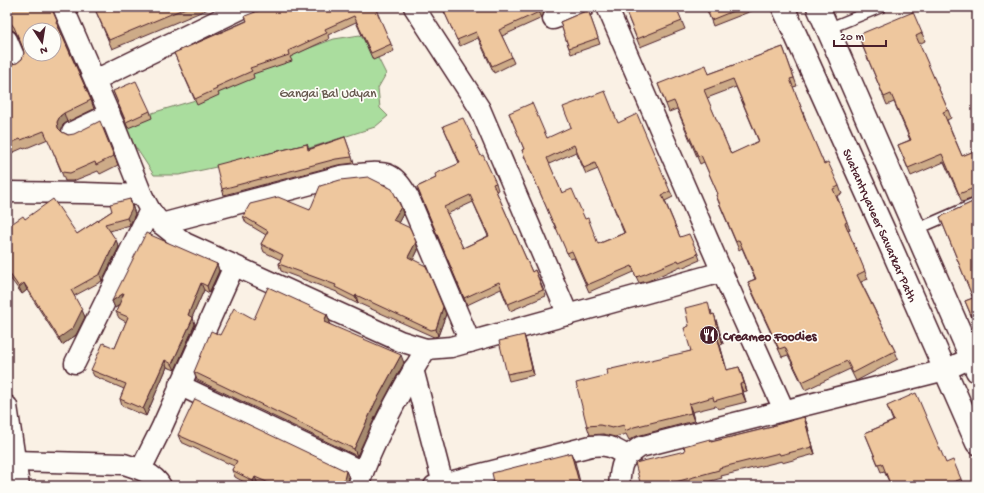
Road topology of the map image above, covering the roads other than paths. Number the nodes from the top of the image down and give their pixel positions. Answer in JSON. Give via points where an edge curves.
{"nodes":[{"id":1,"x":64,"y":7,"type":"edge"},
{"id":2,"x":245,"y":7,"type":"edge"},
{"id":3,"x":414,"y":7,"type":"edge"},
{"id":4,"x":584,"y":7,"type":"edge"},
{"id":5,"x":607,"y":7,"type":"edge"},
{"id":6,"x":783,"y":7,"type":"edge"},
{"id":7,"x":818,"y":7,"type":"edge"},
{"id":8,"x":882,"y":7,"type":"edge"},
{"id":9,"x":553,"y":19,"type":"dead end"},
{"id":10,"x":827,"y":29,"type":"junction"},
{"id":11,"x":7,"y":40,"type":"edge"},
{"id":12,"x":16,"y":61,"type":"dead end"},
{"id":13,"x":95,"y":80,"type":"junction"},
{"id":14,"x":110,"y":114,"type":"junction"},
{"id":15,"x":72,"y":132,"type":"dead end"},
{"id":16,"x":8,"y":190,"type":"edge"},
{"id":17,"x":977,"y":203,"type":"edge"},
{"id":18,"x":151,"y":210,"type":"junction"},
{"id":19,"x":913,"y":225,"type":"junction"},
{"id":20,"x":884,"y":231,"type":"junction"},
{"id":21,"x":234,"y":266,"type":"junction"},
{"id":22,"x":722,"y":272,"type":"junction"},
{"id":23,"x":568,"y":315,"type":"junction"},
{"id":24,"x":470,"y":342,"type":"junction"},
{"id":25,"x":426,"y":349,"type":"junction"},
{"id":26,"x":75,"y":363,"type":"dead end"},
{"id":27,"x":974,"y":365,"type":"edge"},
{"id":28,"x":413,"y":369,"type":"junction"},
{"id":29,"x":945,"y":370,"type":"junction"},
{"id":30,"x":179,"y":385,"type":"junction"},
{"id":31,"x":7,"y":406,"type":"edge"},
{"id":32,"x":784,"y":410,"type":"junction"},
{"id":33,"x":977,"y":443,"type":"edge"},
{"id":34,"x":627,"y":456,"type":"junction"},
{"id":35,"x":14,"y":461,"type":"junction"},
{"id":36,"x":143,"y":464,"type":"junction"},
{"id":37,"x":361,"y":479,"type":"edge"},
{"id":38,"x":438,"y":485,"type":"edge"},
{"id":39,"x":19,"y":486,"type":"edge"},
{"id":40,"x":161,"y":486,"type":"edge"},
{"id":41,"x":619,"y":486,"type":"edge"}],
"edges":[{"from":1,"to":13,"type":"street"},
{"from":2,"to":13,"type":"street"},
{"from":3,"to":23,"type":"street","via":[[480,109]]},
{"from":4,"to":9,"type":"street"},
{"from":5,"to":22,"type":"street"},
{"from":6,"to":20,"type":"main road","name":"Svatantryaveer Savarkar Path"},
{"from":7,"to":10,"type":"main road"},
{"from":8,"to":10,"type":"lane"},
{"from":10,"to":19,"type":"main road"},
{"from":11,"to":12,"type":"street"},
{"from":13,"to":14,"type":"street"},
{"from":14,"to":15,"type":"street"},
{"from":14,"to":18,"type":"street"},
{"from":16,"to":18,"type":"street","via":[[84,193]]},
{"from":17,"to":19,"type":"lane"},
{"from":18,"to":21,"type":"street","via":[[185,243]]},
{"from":18,"to":24,"type":"street","via":[[341,176],[388,174],[400,183],[409,198]]},
{"from":18,"to":26,"type":"street"},
{"from":19,"to":20,"type":"main road"},
{"from":19,"to":27,"type":"main road"},
{"from":20,"to":29,"type":"main road","name":"Svatantryaveer Savarkar Path"},
{"from":21,"to":25,"type":"street","via":[[400,341]]},
{"from":21,"to":30,"type":"street"},
{"from":22,"to":23,"type":"street"},
{"from":22,"to":32,"type":"street"},
{"from":23,"to":24,"type":"street"},
{"from":24,"to":25,"type":"street"},
{"from":25,"to":28,"type":"street"},
{"from":27,"to":29,"type":"street"},
{"from":28,"to":37,"type":"street","via":[[390,412]]},
{"from":28,"to":38,"type":"street"},
{"from":29,"to":32,"type":"street"},
{"from":29,"to":33,"type":"main road","name":"Svatantryaveer Savarkar Path"},
{"from":30,"to":36,"type":"street"},
{"from":30,"to":37,"type":"street"},
{"from":31,"to":35,"type":"street"},
{"from":32,"to":34,"type":"street","via":[[640,447]]},
{"from":34,"to":38,"type":"street","via":[[604,445],[591,446]]},
{"from":34,"to":41,"type":"street","via":[[620,467]]},
{"from":35,"to":36,"type":"street"},
{"from":35,"to":39,"type":"street"},
{"from":36,"to":40,"type":"street"}]}
